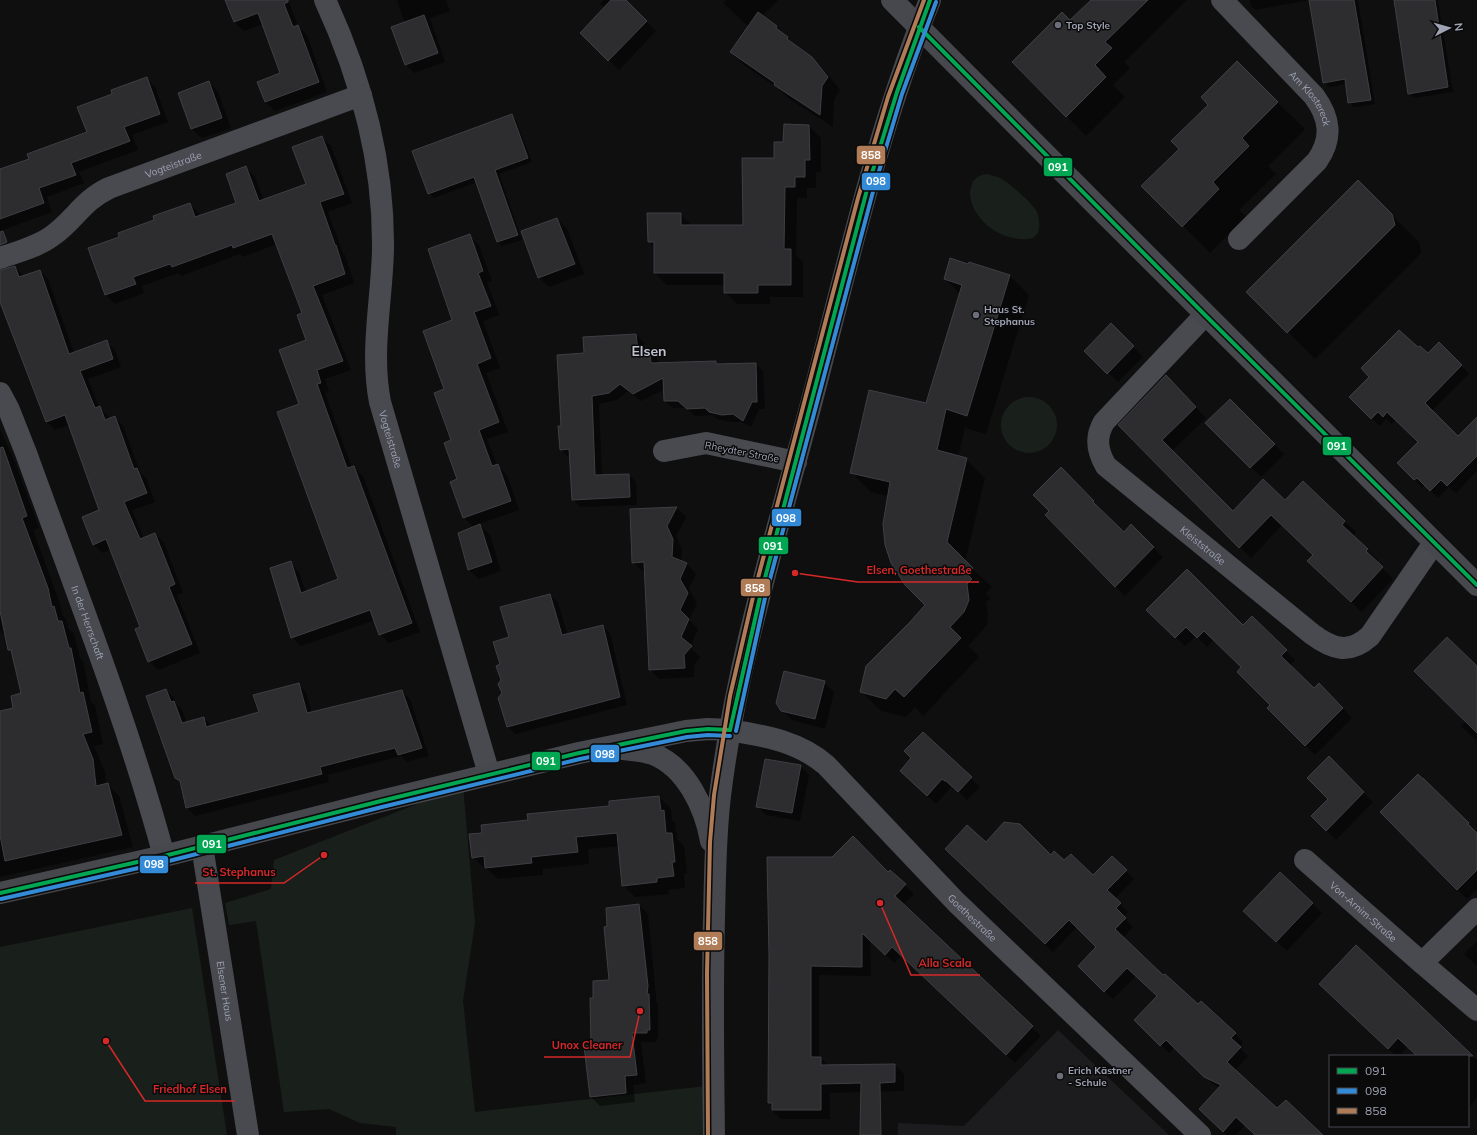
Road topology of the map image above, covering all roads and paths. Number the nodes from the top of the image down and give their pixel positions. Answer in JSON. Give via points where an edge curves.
{"nodes":[{"id":1,"x":325,"y":0,"type":"edge"},
{"id":2,"x":892,"y":0,"type":"edge"},
{"id":3,"x":930,"y":0,"type":"edge"},
{"id":4,"x":1222,"y":0,"type":"edge"},
{"id":5,"x":919,"y":27,"type":"junction"},
{"id":6,"x":361,"y":95,"type":"junction"},
{"id":7,"x":1239,"y":239,"type":"dead end"},
{"id":8,"x":0,"y":258,"type":"edge"},
{"id":9,"x":1205,"y":315,"type":"junction"},
{"id":10,"x":0,"y":393,"type":"edge"},
{"id":11,"x":664,"y":451,"type":"dead end"},
{"id":12,"x":796,"y":462,"type":"junction"},
{"id":13,"x":1434,"y":543,"type":"junction"},
{"id":14,"x":1477,"y":585,"type":"edge"},
{"id":15,"x":730,"y":730,"type":"junction"},
{"id":16,"x":605,"y":747,"type":"junction"},
{"id":17,"x":489,"y":774,"type":"junction"},
{"id":18,"x":202,"y":846,"type":"junction"},
{"id":19,"x":164,"y":856,"type":"junction"},
{"id":20,"x":1305,"y":860,"type":"dead end"},
{"id":21,"x":715,"y":868,"type":"junction"},
{"id":22,"x":0,"y":893,"type":"edge"},
{"id":23,"x":1477,"y":909,"type":"edge"},
{"id":24,"x":1422,"y":963,"type":"junction"},
{"id":25,"x":1477,"y":1010,"type":"edge"},
{"id":26,"x":248,"y":1135,"type":"edge"},
{"id":27,"x":714,"y":1135,"type":"edge"},
{"id":28,"x":1200,"y":1135,"type":"edge"}],
"edges":[{"from":1,"to":6,"type":"street","name":"Vogteistraße","via":[[339,31]]},
{"from":2,"to":5,"type":"street"},
{"from":3,"to":5,"type":"street"},
{"from":4,"to":7,"type":"street","name":"Am Klostereck","via":[[1314,96],[1324,112],[1328,129],[1325,146],[1317,161]]},
{"from":5,"to":9,"type":"street"},
{"from":5,"to":12,"type":"street","via":[[871,173]]},
{"from":6,"to":8,"type":"street","name":"Vogteistraße","via":[[109,188],[89,200],[52,236]]},
{"from":6,"to":17,"type":"street","name":"Vogteistraße","via":[[376,158],[382,207],[382,261],[376,364],[379,398]]},
{"from":9,"to":13,"type":"street"},
{"from":9,"to":13,"type":"street","name":"Kleiststraße","via":[[1104,422],[1097,440],[1106,466],[1312,634],[1337,648],[1360,644],[1370,636]]},
{"from":10,"to":19,"type":"street","name":"In der Herrschaft","via":[[26,453],[121,717],[152,809]]},
{"from":11,"to":12,"type":"street","name":"Rheydter Straße","via":[[706,442]]},
{"from":12,"to":15,"type":"street","via":[[751,632]]},
{"from":13,"to":14,"type":"street"},
{"from":15,"to":16,"type":"street","via":[[701,729]]},
{"from":15,"to":21,"type":"street","via":[[720,798]]},
{"from":15,"to":28,"type":"street","name":"Goethestraße","via":[[791,743],[826,765],[956,902]]},
{"from":16,"to":17,"type":"street"},
{"from":16,"to":21,"type":"street","via":[[652,754],[668,762],[679,772],[703,811]]},
{"from":17,"to":18,"type":"street"},
{"from":18,"to":19,"type":"street"},
{"from":18,"to":26,"type":"street","name":"Elsener Haus"},
{"from":19,"to":22,"type":"street"},
{"from":20,"to":24,"type":"street","name":"Von-Arnim-Straße"},
{"from":21,"to":27,"type":"street","via":[[712,989]]},
{"from":23,"to":24,"type":"street"},
{"from":24,"to":25,"type":"street","name":"Von-Arnim-Straße"}]}
